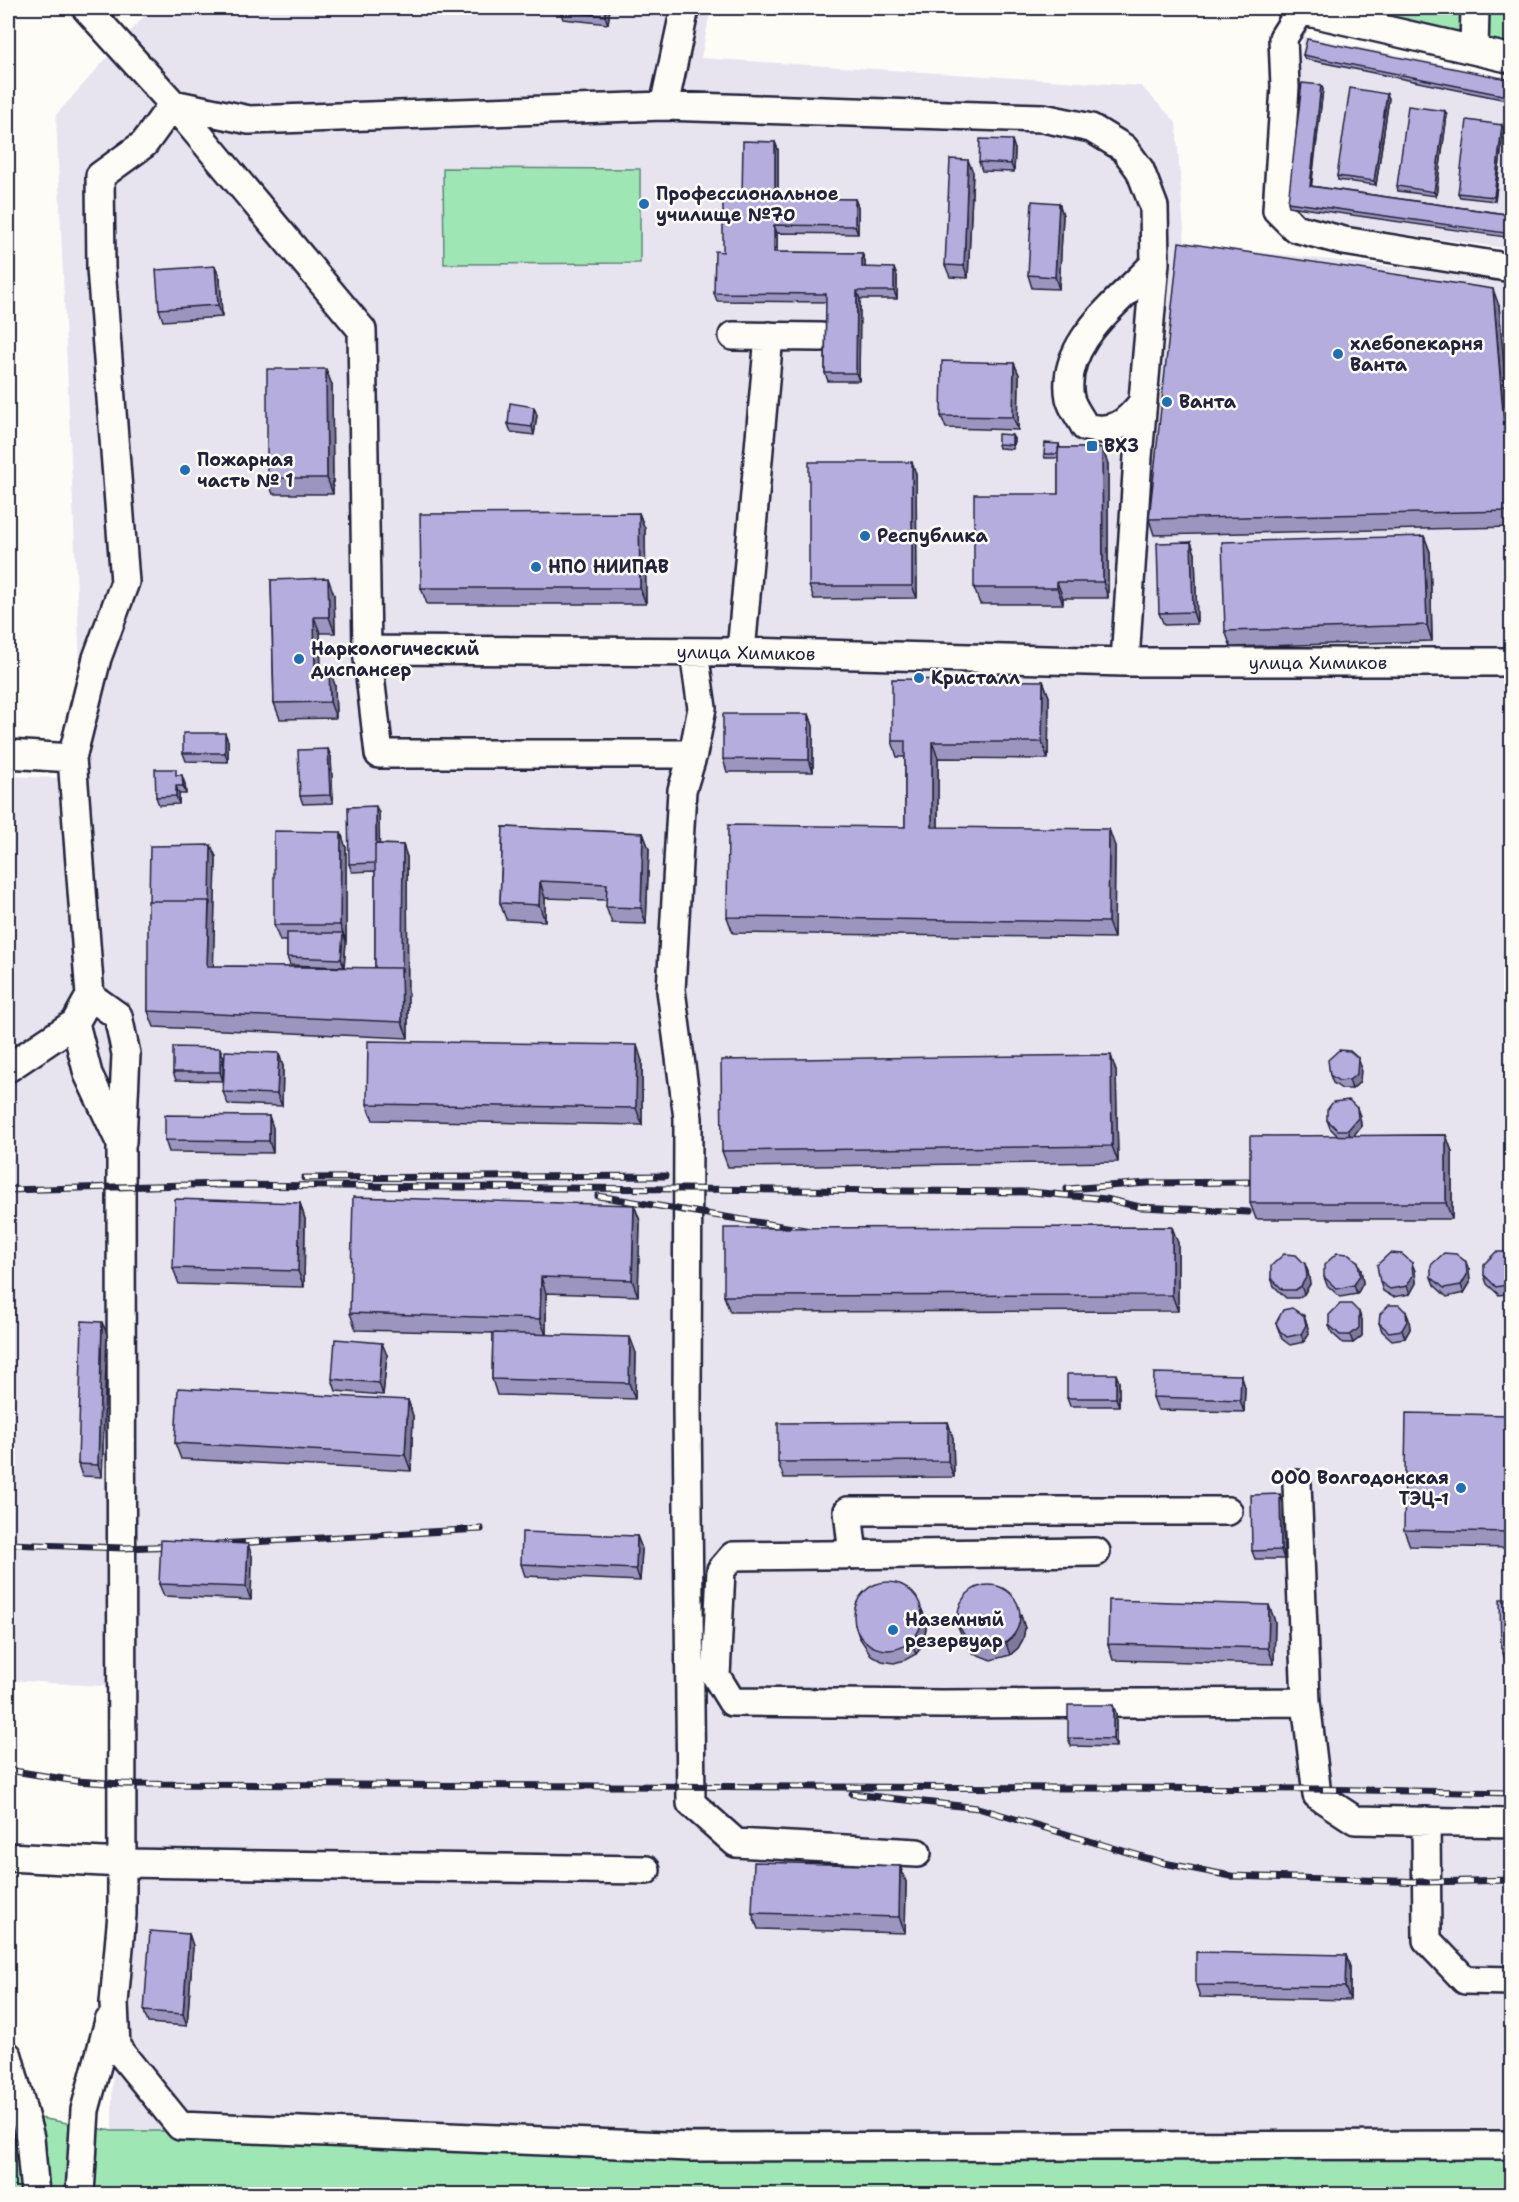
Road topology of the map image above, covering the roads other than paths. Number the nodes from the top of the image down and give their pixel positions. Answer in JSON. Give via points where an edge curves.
{"nodes":[{"id":1,"x":86,"y":8,"type":"edge"},
{"id":2,"x":1475,"y":8,"type":"edge"},
{"id":3,"x":681,"y":9,"type":"edge"},
{"id":4,"x":1309,"y":10,"type":"edge"},
{"id":5,"x":1474,"y":50,"type":"junction"},
{"id":6,"x":1512,"y":59,"type":"edge"},
{"id":7,"x":173,"y":104,"type":"junction"},
{"id":8,"x":664,"y":106,"type":"junction"},
{"id":9,"x":1155,"y":263,"type":"junction"},
{"id":10,"x":1512,"y":268,"type":"edge"},
{"id":11,"x":733,"y":336,"type":"dead end"},
{"id":12,"x":769,"y":336,"type":"junction"},
{"id":13,"x":821,"y":337,"type":"dead end"},
{"id":14,"x":1143,"y":402,"type":"junction"},
{"id":15,"x":367,"y":650,"type":"junction"},
{"id":16,"x":694,"y":652,"type":"junction"},
{"id":17,"x":741,"y":652,"type":"junction"},
{"id":18,"x":1125,"y":662,"type":"junction"},
{"id":19,"x":1512,"y":662,"type":"edge"},
{"id":20,"x":8,"y":754,"type":"edge"},
{"id":21,"x":693,"y":754,"type":"junction"},
{"id":22,"x":72,"y":758,"type":"junction"},
{"id":23,"x":90,"y":996,"type":"junction"},
{"id":24,"x":75,"y":1023,"type":"junction"},
{"id":25,"x":8,"y":1068,"type":"edge"},
{"id":26,"x":122,"y":1144,"type":"junction"},
{"id":27,"x":1298,"y":1484,"type":"dead end"},
{"id":28,"x":1228,"y":1511,"type":"dead end"},
{"id":29,"x":1096,"y":1552,"type":"dead end"},
{"id":30,"x":853,"y":1555,"type":"junction"},
{"id":31,"x":689,"y":1568,"type":"junction"},
{"id":32,"x":721,"y":1570,"type":"junction"},
{"id":33,"x":1306,"y":1702,"type":"junction"},
{"id":34,"x":1426,"y":1821,"type":"junction"},
{"id":35,"x":1512,"y":1823,"type":"edge"},
{"id":36,"x":917,"y":1854,"type":"dead end"},
{"id":37,"x":8,"y":1857,"type":"edge"},
{"id":38,"x":122,"y":1863,"type":"junction"},
{"id":39,"x":646,"y":1870,"type":"dead end"},
{"id":40,"x":1512,"y":1981,"type":"edge"},
{"id":41,"x":114,"y":2003,"type":"junction"},
{"id":42,"x":8,"y":2056,"type":"edge"},
{"id":43,"x":1512,"y":2145,"type":"edge"},
{"id":44,"x":35,"y":2194,"type":"edge"},
{"id":45,"x":80,"y":2194,"type":"edge"}],
"edges":[{"from":1,"to":7,"type":"street"},
{"from":2,"to":5,"type":"street"},
{"from":3,"to":8,"type":"street"},
{"from":4,"to":5,"type":"street"},
{"from":4,"to":10,"type":"street","via":[[1283,38],[1285,87],[1277,210],[1295,228],[1344,241]]},
{"from":5,"to":6,"type":"street"},
{"from":7,"to":8,"type":"street","via":[[249,120]]},
{"from":7,"to":15,"type":"street","via":[[362,330]]},
{"from":7,"to":22,"type":"street","via":[[144,144],[100,176],[101,268],[124,582],[97,658]]},
{"from":8,"to":9,"type":"street","via":[[1043,118],[1091,128],[1124,148],[1140,170],[1154,207]]},
{"from":9,"to":14,"type":"street"},
{"from":9,"to":14,"type":"street","via":[[1104,312],[1083,340],[1069,371],[1070,400],[1085,427],[1102,431],[1117,427],[1131,418]]},
{"from":11,"to":12,"type":"street"},
{"from":12,"to":13,"type":"street"},
{"from":12,"to":17,"type":"street"},
{"from":14,"to":18,"type":"street"},
{"from":15,"to":16,"type":"street","name":"улица Химиков"},
{"from":15,"to":21,"type":"street","via":[[379,754]]},
{"from":16,"to":17,"type":"street","name":"улица Химиков"},
{"from":16,"to":21,"type":"street","via":[[702,708]]},
{"from":17,"to":18,"type":"street","name":"улица Химиков"},
{"from":18,"to":19,"type":"street","name":"улица Химиков"},
{"from":20,"to":22,"type":"street"},
{"from":21,"to":31,"type":"street","via":[[682,790],[671,990],[688,1118]]},
{"from":22,"to":23,"type":"street"},
{"from":23,"to":24,"type":"street"},
{"from":23,"to":26,"type":"street","via":[[118,1016],[126,1054]]},
{"from":24,"to":25,"type":"street"},
{"from":24,"to":26,"type":"street","via":[[88,1074]]},
{"from":26,"to":38,"type":"street"},
{"from":27,"to":33,"type":"street"},
{"from":28,"to":30,"type":"street","via":[[848,1511]]},
{"from":29,"to":30,"type":"street"},
{"from":30,"to":32,"type":"street","via":[[732,1556]]},
{"from":31,"to":32,"type":"street"},
{"from":31,"to":36,"type":"street","via":[[691,1803],[736,1843]]},
{"from":32,"to":33,"type":"street","via":[[716,1676],[732,1702]]},
{"from":33,"to":34,"type":"street","via":[[1317,1795],[1355,1820]]},
{"from":34,"to":35,"type":"street"},
{"from":34,"to":40,"type":"street","via":[[1427,1940],[1465,1980]]},
{"from":37,"to":38,"type":"street"},
{"from":38,"to":39,"type":"street"},
{"from":38,"to":41,"type":"street"},
{"from":41,"to":43,"type":"street","via":[[116,2047],[180,2126],[690,2147]]},
{"from":41,"to":45,"type":"street","via":[[85,2110]]},
{"from":42,"to":44,"type":"street","via":[[30,2138]]}]}
